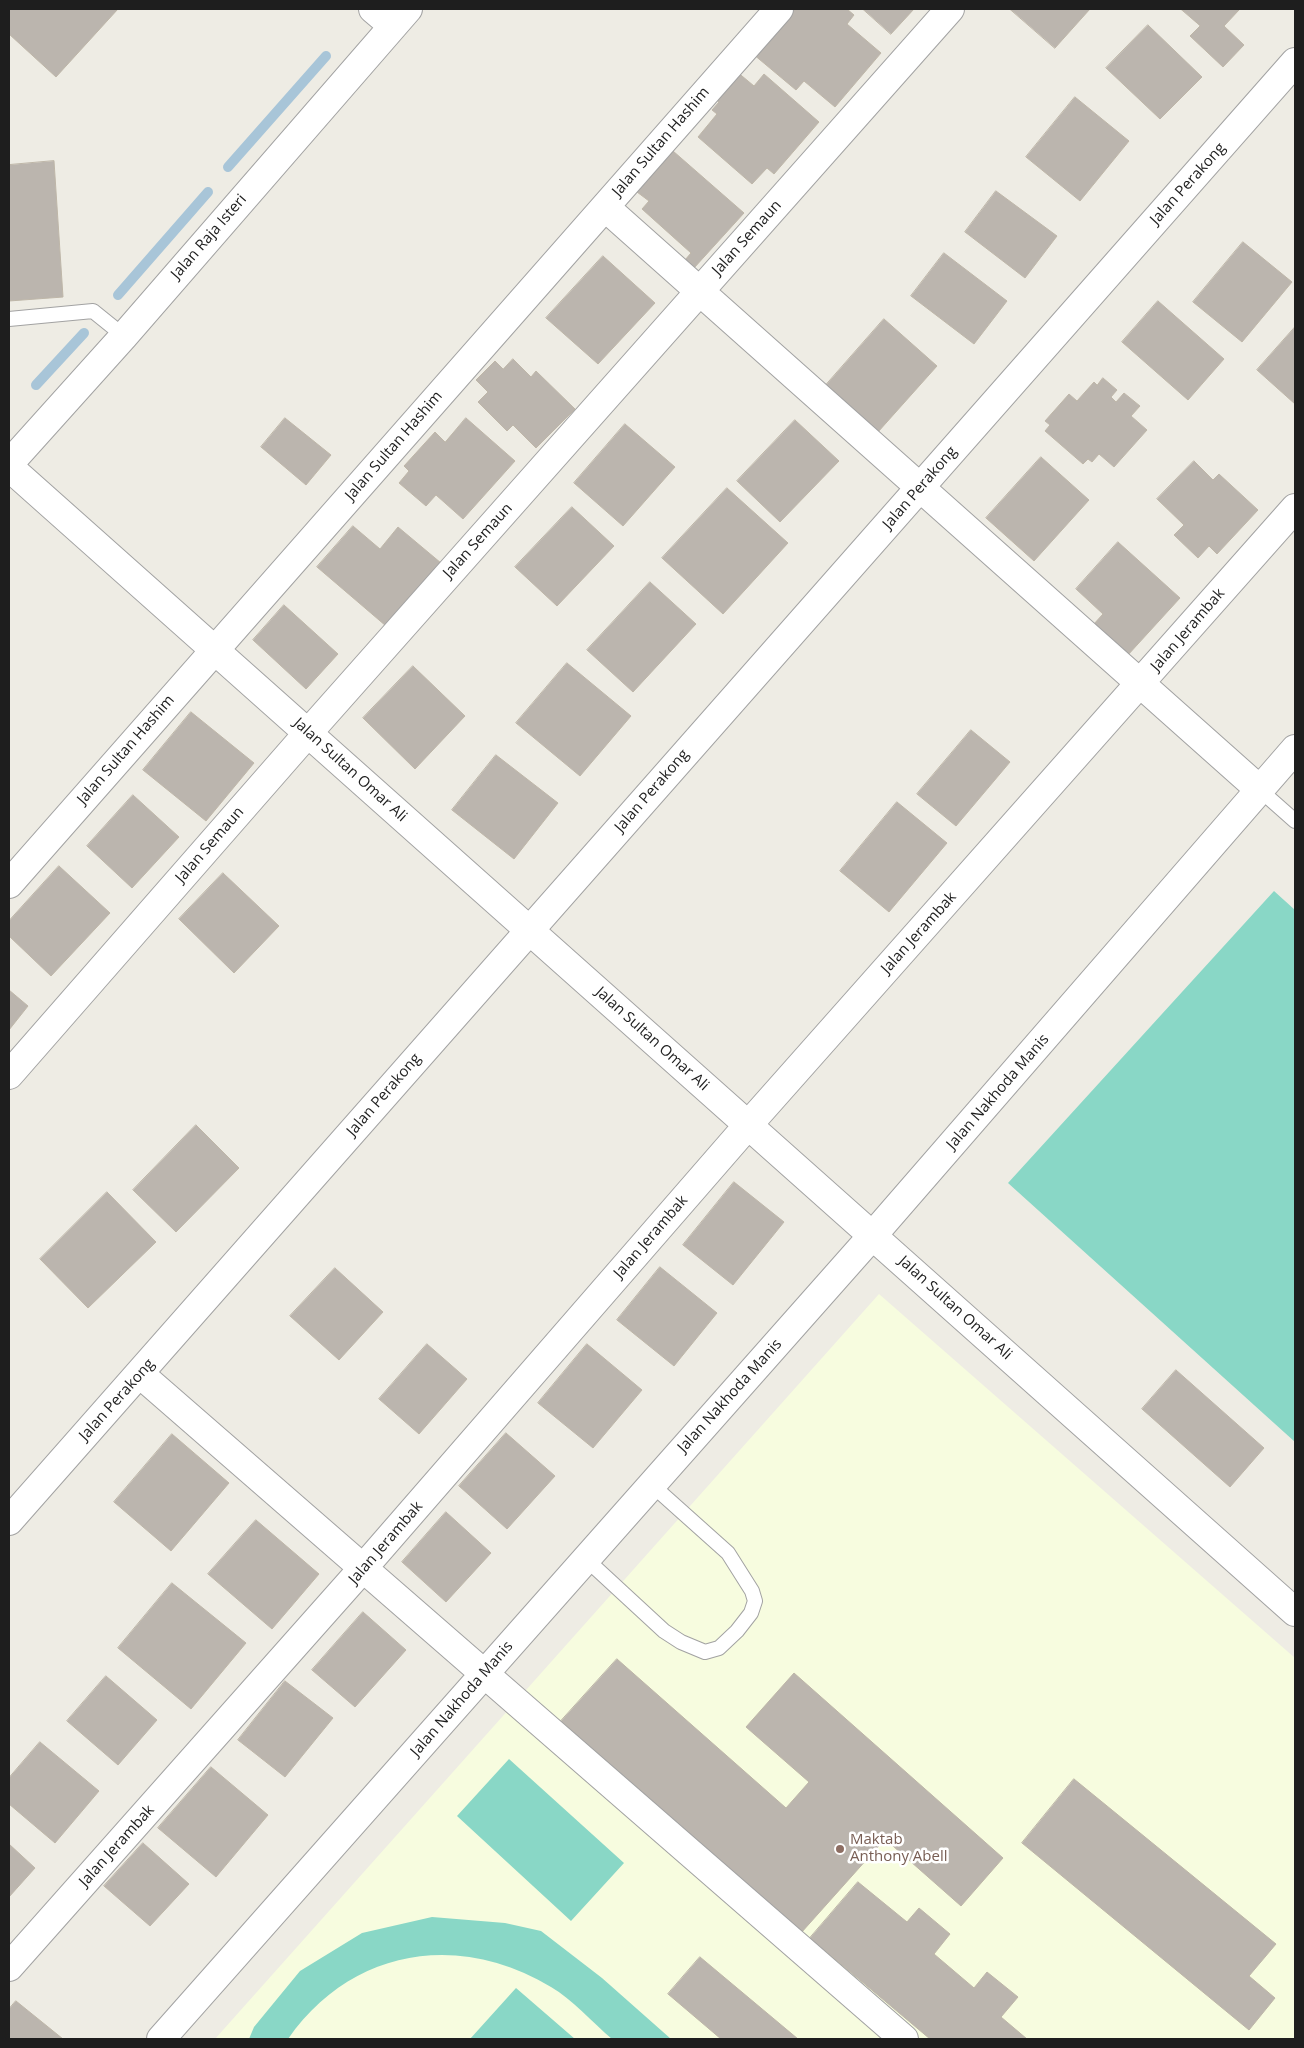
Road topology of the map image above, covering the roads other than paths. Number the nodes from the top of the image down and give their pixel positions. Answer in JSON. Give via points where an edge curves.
{"nodes":[{"id":1,"x":779,"y":9,"type":"edge"},
{"id":2,"x":950,"y":9,"type":"edge"},
{"id":3,"x":391,"y":15,"type":"edge"},
{"id":4,"x":1295,"y":62,"type":"edge"},
{"id":5,"x":605,"y":207,"type":"junction"},
{"id":6,"x":701,"y":290,"type":"junction"},
{"id":7,"x":9,"y":319,"type":"edge"},
{"id":8,"x":124,"y":336,"type":"junction"},
{"id":9,"x":9,"y":465,"type":"edge"},
{"id":10,"x":921,"y":486,"type":"junction"},
{"id":11,"x":1295,"y":508,"type":"edge"},
{"id":12,"x":215,"y":650,"type":"junction"},
{"id":13,"x":1140,"y":685,"type":"junction"},
{"id":14,"x":308,"y":733,"type":"junction"},
{"id":15,"x":1295,"y":749,"type":"edge"},
{"id":16,"x":1260,"y":790,"type":"junction"},
{"id":17,"x":1295,"y":821,"type":"edge"},
{"id":18,"x":9,"y":884,"type":"edge"},
{"id":19,"x":530,"y":930,"type":"junction"},
{"id":20,"x":9,"y":1075,"type":"edge"},
{"id":21,"x":749,"y":1124,"type":"junction"},
{"id":22,"x":873,"y":1235,"type":"junction"},
{"id":23,"x":140,"y":1374,"type":"junction"},
{"id":24,"x":652,"y":1485,"type":"junction"},
{"id":25,"x":9,"y":1521,"type":"edge"},
{"id":26,"x":586,"y":1559,"type":"junction"},
{"id":27,"x":364,"y":1567,"type":"junction"},
{"id":28,"x":1295,"y":1612,"type":"edge"},
{"id":29,"x":485,"y":1673,"type":"junction"},
{"id":30,"x":9,"y":1967,"type":"edge"},
{"id":31,"x":161,"y":2039,"type":"edge"},
{"id":32,"x":904,"y":2039,"type":"edge"}],
"edges":[{"from":1,"to":5,"type":"street","name":"Jalan Sultan Hashim"},
{"from":2,"to":6,"type":"street","name":"Jalan Semaun"},
{"from":3,"to":8,"type":"street","name":"Jalan Raja Isteri"},
{"from":4,"to":10,"type":"street","name":"Jalan Perakong"},
{"from":5,"to":6,"type":"street"},
{"from":5,"to":12,"type":"street","name":"Jalan Sultan Hashim"},
{"from":6,"to":10,"type":"street"},
{"from":6,"to":14,"type":"street","name":"Jalan Semaun"},
{"from":7,"to":8,"type":"lane","via":[[93,310]]},
{"from":8,"to":9,"type":"street","name":"Jalan Raja Isteri"},
{"from":9,"to":12,"type":"street","name":"Jalan Sultan Omar Ali"},
{"from":10,"to":13,"type":"street"},
{"from":10,"to":19,"type":"street","name":"Jalan Perakong"},
{"from":11,"to":13,"type":"street","name":"Jalan Jerambak"},
{"from":12,"to":14,"type":"street","name":"Jalan Sultan Omar Ali"},
{"from":12,"to":18,"type":"street","name":"Jalan Sultan Hashim"},
{"from":13,"to":16,"type":"street"},
{"from":13,"to":21,"type":"street","name":"Jalan Jerambak"},
{"from":14,"to":19,"type":"street","name":"Jalan Sultan Omar Ali"},
{"from":14,"to":20,"type":"street","name":"Jalan Semaun"},
{"from":15,"to":16,"type":"street","name":"Jalan Nakhoda Manis"},
{"from":16,"to":17,"type":"lane"},
{"from":16,"to":22,"type":"street","name":"Jalan Nakhoda Manis"},
{"from":19,"to":21,"type":"street","name":"Jalan Sultan Omar Ali"},
{"from":19,"to":23,"type":"street","name":"Jalan Perakong"},
{"from":21,"to":22,"type":"street","name":"Jalan Sultan Omar Ali"},
{"from":21,"to":27,"type":"street","name":"Jalan Jerambak"},
{"from":22,"to":24,"type":"street","name":"Jalan Nakhoda Manis"},
{"from":22,"to":28,"type":"street","name":"Jalan Sultan Omar Ali"},
{"from":23,"to":25,"type":"street","name":"Jalan Perakong"},
{"from":23,"to":27,"type":"street"},
{"from":24,"to":26,"type":"street","name":"Jalan Nakhoda Manis"},
{"from":24,"to":26,"type":"lane","via":[[728,1554],[752,1591],[755,1601],[751,1614],[737,1631],[719,1648],[705,1652],[682,1642],[664,1631]]},
{"from":26,"to":29,"type":"street","name":"Jalan Nakhoda Manis"},
{"from":27,"to":29,"type":"street"},
{"from":27,"to":30,"type":"street","name":"Jalan Jerambak"},
{"from":29,"to":31,"type":"street","name":"Jalan Nakhoda Manis"},
{"from":29,"to":32,"type":"street"}]}
